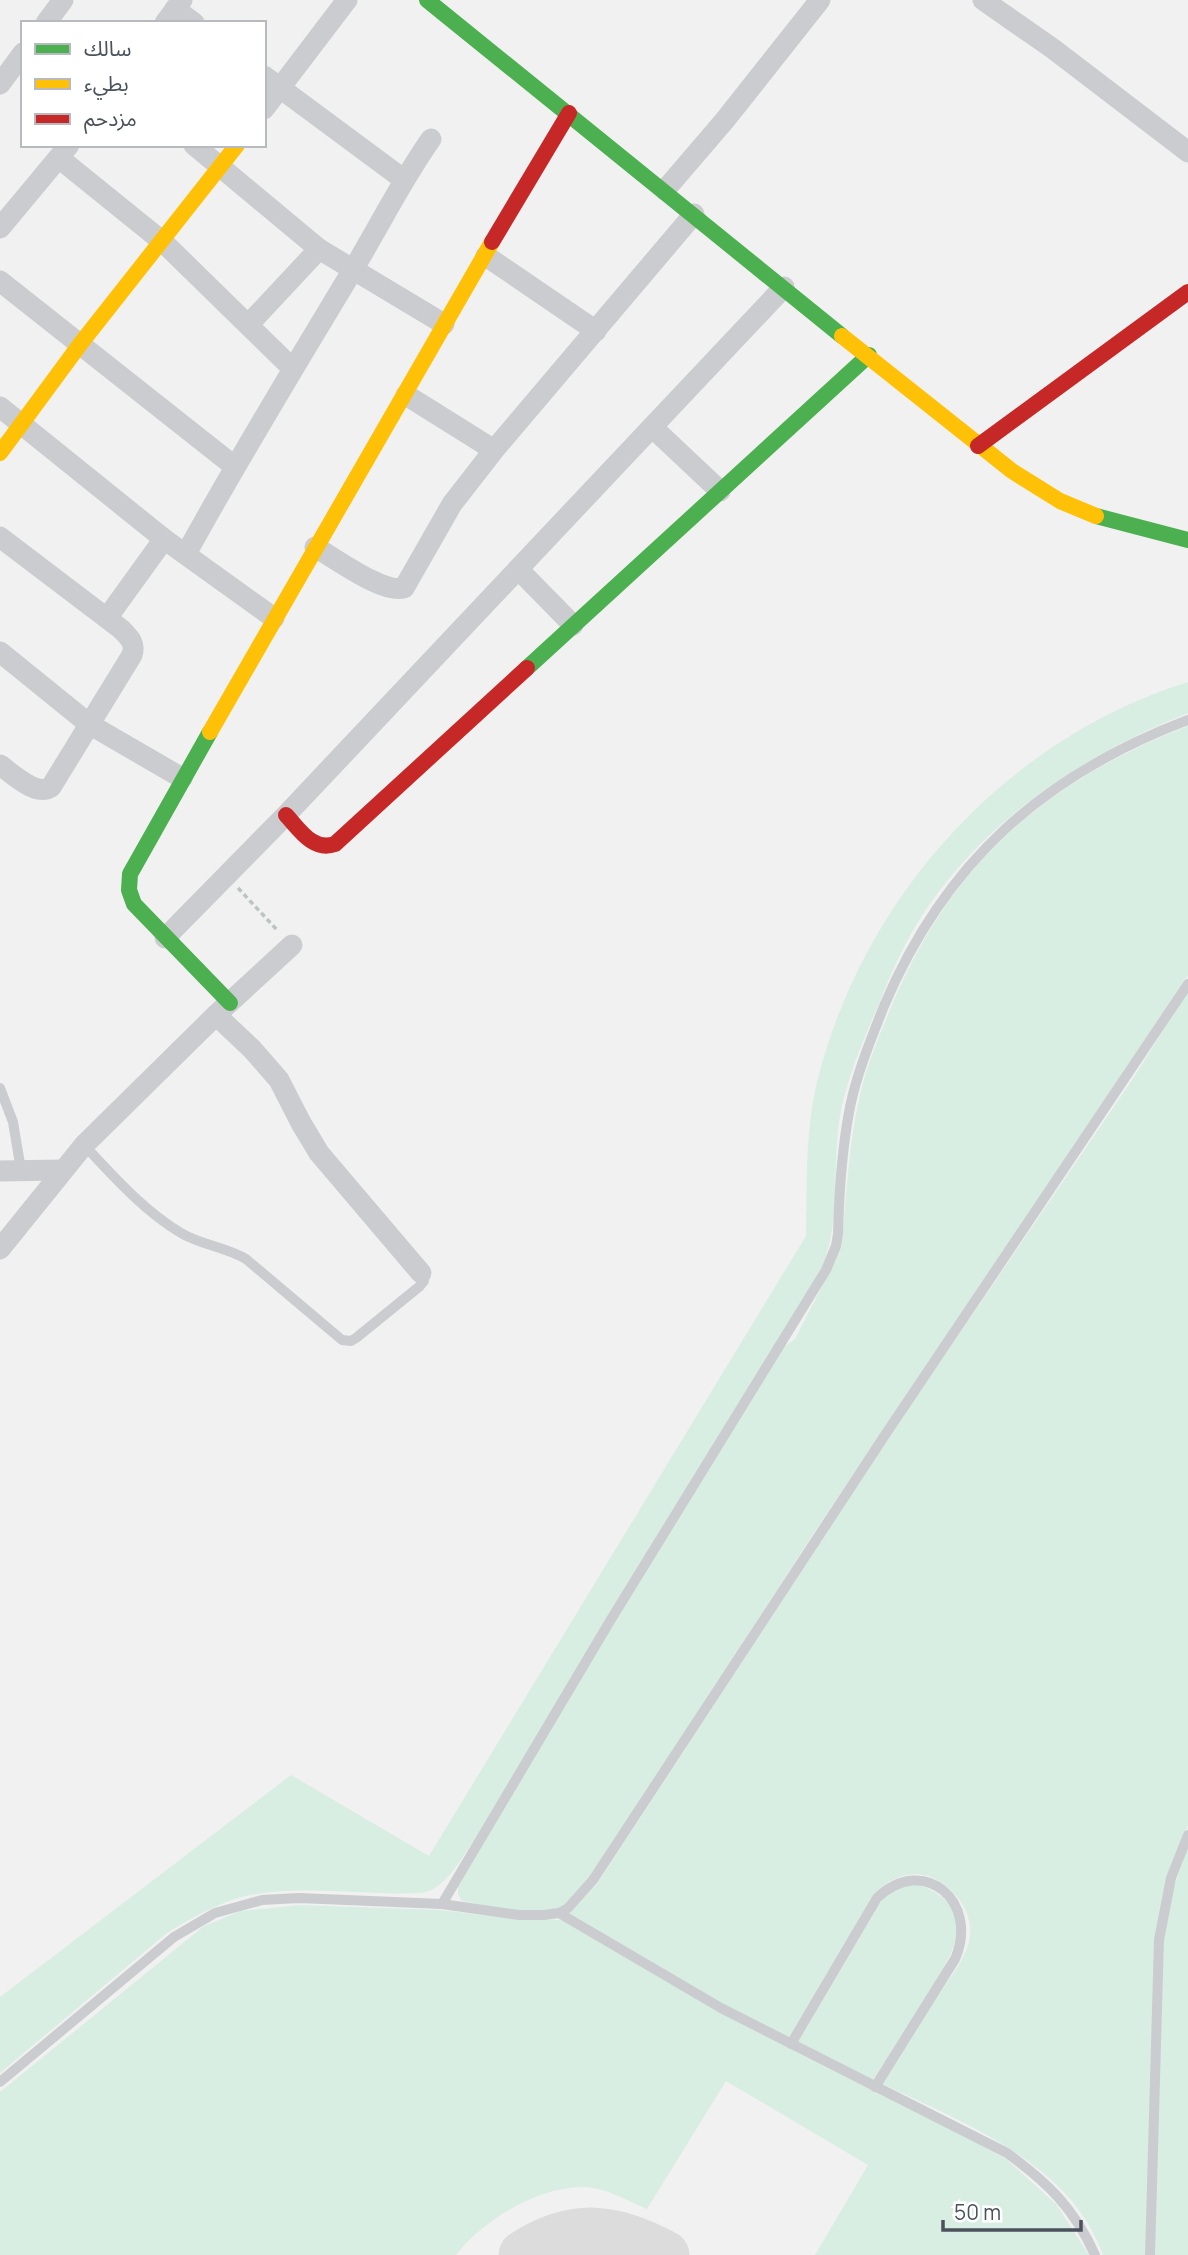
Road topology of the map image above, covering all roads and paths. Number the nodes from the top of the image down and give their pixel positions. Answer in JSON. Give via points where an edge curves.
{"nodes":[{"id":1,"x":63,"y":0,"type":"edge"},
{"id":2,"x":347,"y":0,"type":"edge"},
{"id":3,"x":427,"y":0,"type":"edge"},
{"id":4,"x":820,"y":0,"type":"edge"},
{"id":5,"x":983,"y":0,"type":"edge"},
{"id":6,"x":174,"y":11,"type":"edge"},
{"id":7,"x":49,"y":21,"type":"edge"},
{"id":8,"x":191,"y":21,"type":"edge"},
{"id":9,"x":21,"y":57,"type":"edge"},
{"id":10,"x":272,"y":82,"type":"edge"},
{"id":11,"x":0,"y":84,"type":"edge"},
{"id":12,"x":266,"y":102,"type":"edge"},
{"id":13,"x":569,"y":113,"type":"junction"},
{"id":14,"x":431,"y":139,"type":"dead end"},
{"id":15,"x":196,"y":147,"type":"edge"},
{"id":16,"x":236,"y":147,"type":"edge"},
{"id":17,"x":64,"y":152,"type":"edge"},
{"id":18,"x":1188,"y":152,"type":"edge"},
{"id":19,"x":221,"y":167,"type":"junction"},
{"id":20,"x":403,"y":179,"type":"junction"},
{"id":21,"x":665,"y":190,"type":"junction"},
{"id":22,"x":694,"y":214,"type":"junction"},
{"id":23,"x":0,"y":228,"type":"edge"},
{"id":24,"x":163,"y":242,"type":"junction"},
{"id":25,"x":319,"y":249,"type":"junction"},
{"id":26,"x":485,"y":256,"type":"junction"},
{"id":27,"x":352,"y":271,"type":"junction"},
{"id":28,"x":0,"y":281,"type":"edge"},
{"id":29,"x":784,"y":287,"type":"junction"},
{"id":30,"x":1188,"y":292,"type":"edge"},
{"id":31,"x":249,"y":324,"type":"junction"},
{"id":32,"x":444,"y":324,"type":"junction"},
{"id":33,"x":596,"y":331,"type":"junction"},
{"id":34,"x":81,"y":344,"type":"junction"},
{"id":35,"x":869,"y":355,"type":"junction"},
{"id":36,"x":292,"y":368,"type":"junction"},
{"id":37,"x":406,"y":395,"type":"junction"},
{"id":38,"x":0,"y":407,"type":"edge"},
{"id":39,"x":22,"y":423,"type":"junction"},
{"id":40,"x":652,"y":427,"type":"junction"},
{"id":41,"x":978,"y":446,"type":"junction"},
{"id":42,"x":494,"y":450,"type":"junction"},
{"id":43,"x":0,"y":453,"type":"edge"},
{"id":44,"x":234,"y":466,"type":"junction"},
{"id":45,"x":720,"y":491,"type":"junction"},
{"id":46,"x":0,"y":537,"type":"edge"},
{"id":47,"x":164,"y":539,"type":"junction"},
{"id":48,"x":1188,"y":540,"type":"edge"},
{"id":49,"x":315,"y":547,"type":"junction"},
{"id":50,"x":186,"y":554,"type":"junction"},
{"id":51,"x":518,"y":569,"type":"junction"},
{"id":52,"x":107,"y":618,"type":"junction"},
{"id":53,"x":274,"y":618,"type":"junction"},
{"id":54,"x":573,"y":625,"type":"junction"},
{"id":55,"x":0,"y":652,"type":"edge"},
{"id":56,"x":1188,"y":720,"type":"edge"},
{"id":57,"x":89,"y":724,"type":"junction"},
{"id":58,"x":0,"y":765,"type":"edge"},
{"id":59,"x":183,"y":778,"type":"junction"},
{"id":60,"x":286,"y":815,"type":"junction"},
{"id":61,"x":236,"y":886,"type":"dead end"},
{"id":62,"x":165,"y":938,"type":"junction"},
{"id":63,"x":292,"y":945,"type":"joint"},
{"id":64,"x":1188,"y":984,"type":"edge"},
{"id":65,"x":223,"y":1009,"type":"junction"},
{"id":66,"x":0,"y":1088,"type":"edge"},
{"id":67,"x":84,"y":1145,"type":"junction"},
{"id":68,"x":22,"y":1170,"type":"junction"},
{"id":69,"x":63,"y":1170,"type":"junction"},
{"id":70,"x":0,"y":1171,"type":"edge"},
{"id":71,"x":0,"y":1248,"type":"edge"},
{"id":72,"x":421,"y":1273,"type":"joint"},
{"id":73,"x":1188,"y":1835,"type":"edge"},
{"id":74,"x":442,"y":1904,"type":"junction"},
{"id":75,"x":559,"y":1913,"type":"junction"},
{"id":76,"x":791,"y":2044,"type":"junction"},
{"id":77,"x":0,"y":2082,"type":"edge"},
{"id":78,"x":875,"y":2087,"type":"junction"},
{"id":79,"x":1095,"y":2255,"type":"edge"},
{"id":80,"x":1150,"y":2255,"type":"edge"}],
"edges":[{"from":1,"to":7,"type":"street"},
{"from":2,"to":10,"type":"street"},
{"from":3,"to":13,"type":"street"},
{"from":4,"to":21,"type":"street"},
{"from":5,"to":18,"type":"street"},
{"from":6,"to":8,"type":"street"},
{"from":9,"to":11,"type":"street"},
{"from":10,"to":12,"type":"street"},
{"from":10,"to":20,"type":"street"},
{"from":13,"to":21,"type":"street"},
{"from":13,"to":26,"type":"street"},
{"from":14,"to":20,"type":"street"},
{"from":15,"to":19,"type":"street"},
{"from":16,"to":19,"type":"street"},
{"from":17,"to":23,"type":"street"},
{"from":17,"to":24,"type":"street"},
{"from":19,"to":24,"type":"street"},
{"from":19,"to":25,"type":"street"},
{"from":20,"to":27,"type":"street"},
{"from":21,"to":22,"type":"street"},
{"from":22,"to":29,"type":"street"},
{"from":22,"to":33,"type":"street"},
{"from":24,"to":31,"type":"street"},
{"from":24,"to":34,"type":"street"},
{"from":25,"to":27,"type":"street"},
{"from":25,"to":31,"type":"street"},
{"from":26,"to":32,"type":"street"},
{"from":26,"to":33,"type":"street"},
{"from":27,"to":32,"type":"street"},
{"from":27,"to":36,"type":"street"},
{"from":28,"to":34,"type":"street"},
{"from":29,"to":35,"type":"street"},
{"from":29,"to":40,"type":"street"},
{"from":30,"to":41,"type":"street"},
{"from":31,"to":36,"type":"street"},
{"from":32,"to":37,"type":"street"},
{"from":33,"to":42,"type":"street"},
{"from":34,"to":39,"type":"street"},
{"from":34,"to":44,"type":"street"},
{"from":35,"to":41,"type":"street"},
{"from":35,"to":45,"type":"street"},
{"from":36,"to":44,"type":"street"},
{"from":37,"to":42,"type":"street"},
{"from":37,"to":49,"type":"street"},
{"from":38,"to":39,"type":"street"},
{"from":39,"to":43,"type":"street"},
{"from":39,"to":47,"type":"street"},
{"from":40,"to":45,"type":"street"},
{"from":40,"to":51,"type":"street"},
{"from":41,"to":48,"type":"street","via":[[1024,480],[1071,506]]},
{"from":42,"to":49,"type":"street","via":[[441,521],[404,588],[395,590],[378,583]]},
{"from":44,"to":50,"type":"street"},
{"from":45,"to":54,"type":"street"},
{"from":46,"to":52,"type":"street"},
{"from":47,"to":50,"type":"street"},
{"from":47,"to":52,"type":"street"},
{"from":49,"to":53,"type":"street"},
{"from":50,"to":53,"type":"street"},
{"from":51,"to":54,"type":"street"},
{"from":51,"to":60,"type":"street"},
{"from":52,"to":57,"type":"street","via":[[130,638],[133,651]]},
{"from":53,"to":59,"type":"street"},
{"from":54,"to":60,"type":"street","via":[[332,846],[317,846]]},
{"from":55,"to":57,"type":"street"},
{"from":56,"to":74,"type":"lane","via":[[1103,759],[1034,803],[971,862],[934,910],[890,993],[854,1090],[846,1129],[838,1234],[826,1270]]},
{"from":57,"to":58,"type":"street","via":[[48,789],[37,790]]},
{"from":57,"to":59,"type":"street"},
{"from":59,"to":62,"type":"street","via":[[128,882],[134,904]]},
{"from":60,"to":62,"type":"street"},
{"from":61,"to":63,"type":"path"},
{"from":62,"to":65,"type":"street"},
{"from":63,"to":65,"type":"street"},
{"from":64,"to":75,"type":"lane","via":[[593,1880]]},
{"from":65,"to":67,"type":"street"},
{"from":65,"to":72,"type":"street","via":[[279,1080],[319,1153]]},
{"from":66,"to":68,"type":"lane","via":[[13,1122]]},
{"from":67,"to":69,"type":"street"},
{"from":67,"to":72,"type":"lane","via":[[133,1195],[181,1233],[237,1253],[342,1340],[356,1338],[420,1286],[424,1281]]},
{"from":68,"to":69,"type":"street"},
{"from":68,"to":70,"type":"street"},
{"from":69,"to":71,"type":"street"},
{"from":73,"to":80,"type":"lane","via":[[1171,1878],[1159,1940]]},
{"from":74,"to":75,"type":"lane","via":[[519,1915]]},
{"from":74,"to":77,"type":"lane","via":[[281,1898],[215,1913],[174,1937]]},
{"from":75,"to":76,"type":"lane"},
{"from":76,"to":78,"type":"lane"},
{"from":76,"to":78,"type":"lane","via":[[877,1898],[888,1887],[905,1881],[928,1883],[951,1898],[960,1913],[961,1945]]},
{"from":78,"to":79,"type":"lane","via":[[972,2134],[1029,2169],[1068,2206]]}]}
